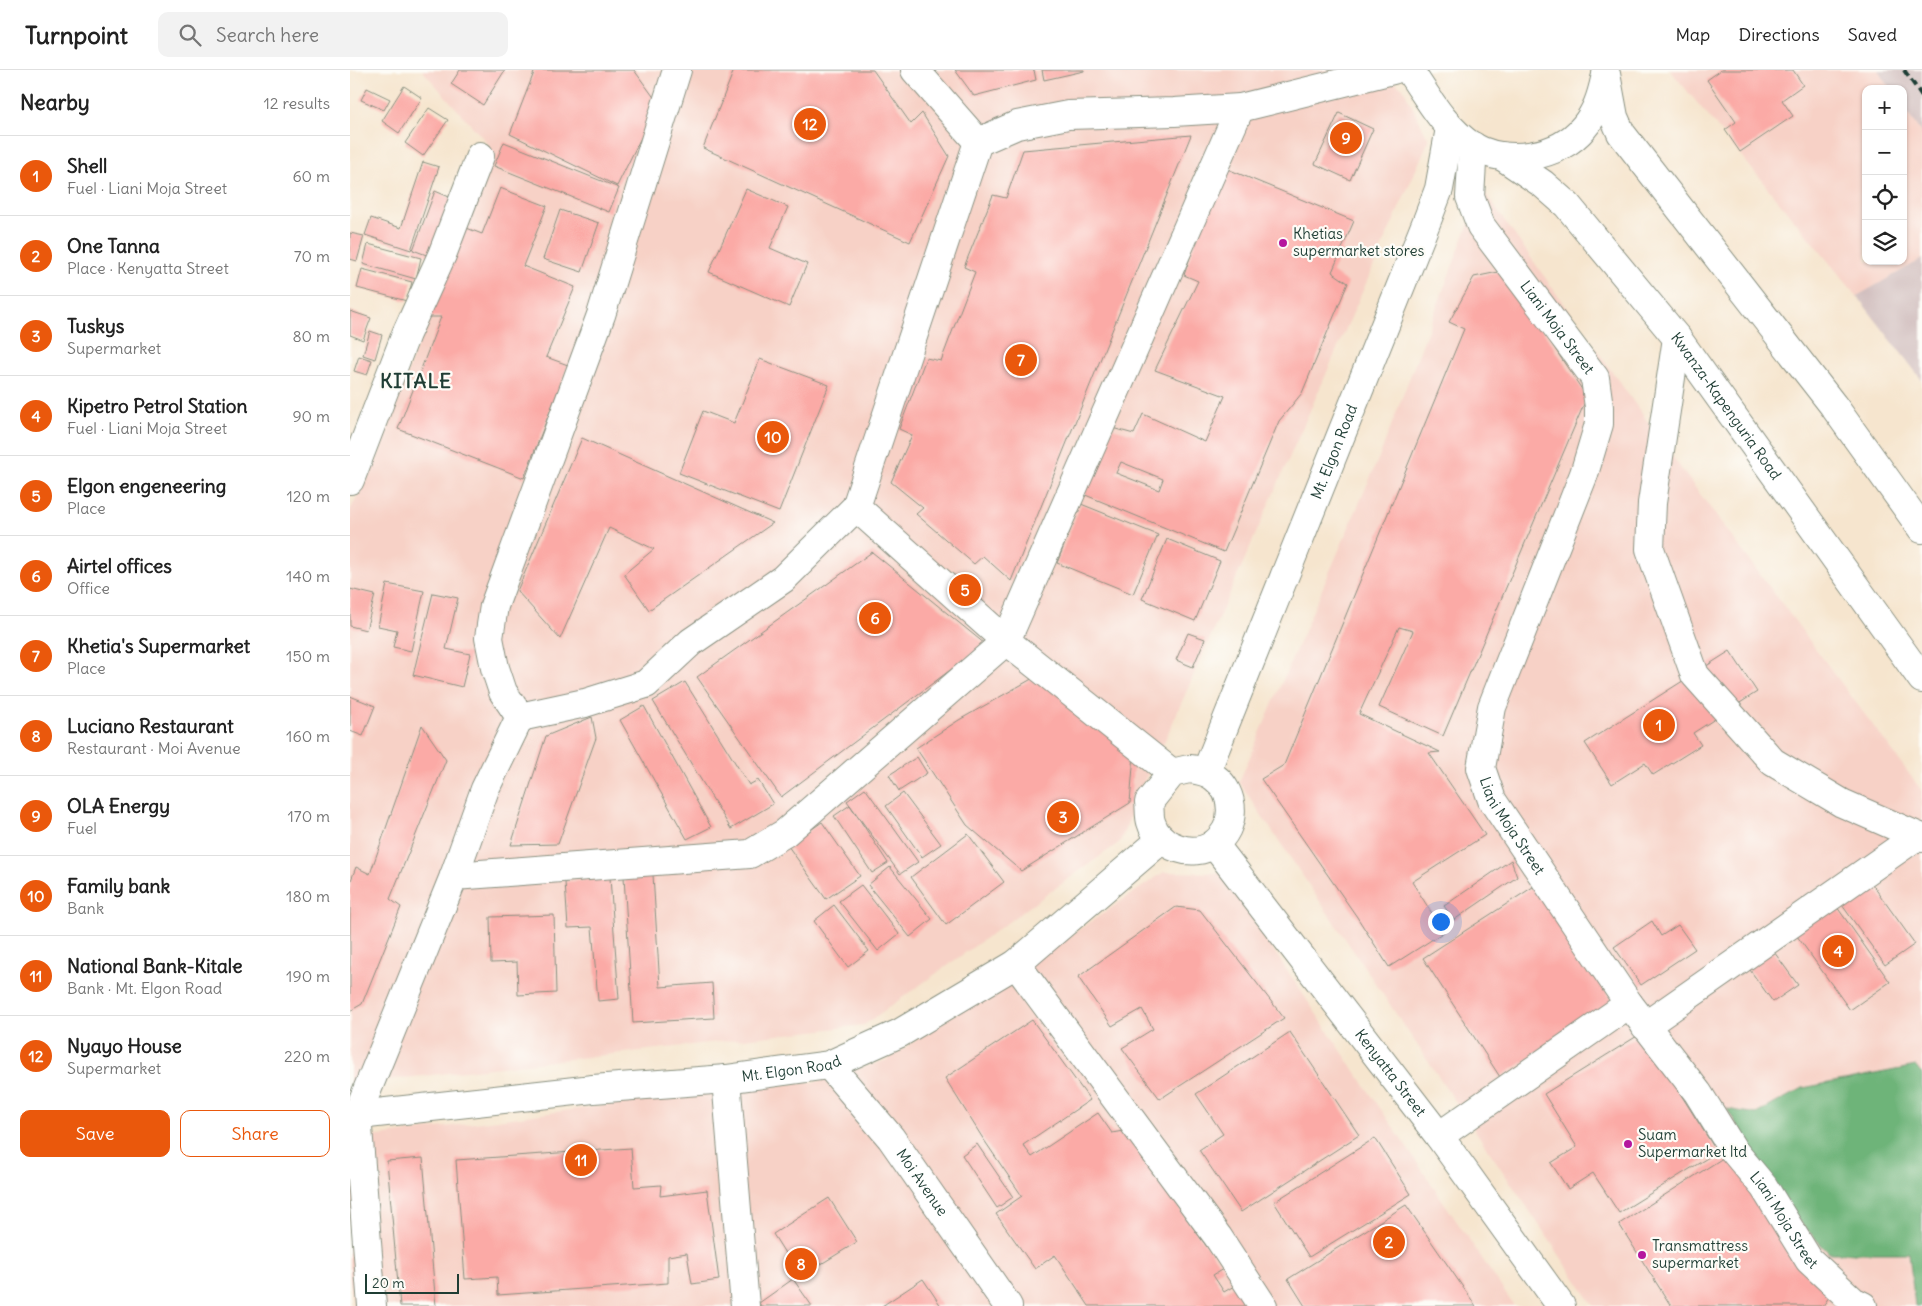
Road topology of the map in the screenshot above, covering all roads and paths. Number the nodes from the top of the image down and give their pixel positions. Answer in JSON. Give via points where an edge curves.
{"nodes":[{"id":1,"x":677,"y":70,"type":"edge"},
{"id":2,"x":915,"y":70,"type":"edge"},
{"id":3,"x":1393,"y":70,"type":"edge"},
{"id":4,"x":1409,"y":70,"type":"edge"},
{"id":5,"x":1606,"y":72,"type":"edge"},
{"id":6,"x":1240,"y":108,"type":"junction"},
{"id":7,"x":1450,"y":128,"type":"junction"},
{"id":8,"x":978,"y":142,"type":"junction"},
{"id":9,"x":1473,"y":146,"type":"junction"},
{"id":10,"x":480,"y":156,"type":"dead end"},
{"id":11,"x":1502,"y":156,"type":"junction"},
{"id":12,"x":1677,"y":338,"type":"junction"},
{"id":13,"x":350,"y":480,"type":"edge"},
{"id":14,"x":856,"y":507,"type":"junction"},
{"id":15,"x":1922,"y":529,"type":"edge"},
{"id":16,"x":1006,"y":641,"type":"junction"},
{"id":17,"x":1922,"y":680,"type":"edge"},
{"id":18,"x":520,"y":717,"type":"junction"},
{"id":19,"x":1206,"y":772,"type":"junction"},
{"id":20,"x":1172,"y":773,"type":"junction"},
{"id":21,"x":1920,"y":837,"type":"edge"},
{"id":22,"x":1162,"y":839,"type":"junction"},
{"id":23,"x":1214,"y":844,"type":"junction"},
{"id":24,"x":454,"y":876,"type":"junction"},
{"id":25,"x":1016,"y":964,"type":"junction"},
{"id":26,"x":1637,"y":1015,"type":"junction"},
{"id":27,"x":829,"y":1065,"type":"junction"},
{"id":28,"x":726,"y":1079,"type":"junction"},
{"id":29,"x":354,"y":1115,"type":"edge"},
{"id":30,"x":1439,"y":1136,"type":"junction"},
{"id":31,"x":372,"y":1306,"type":"edge"},
{"id":32,"x":745,"y":1306,"type":"edge"},
{"id":33,"x":1008,"y":1306,"type":"edge"},
{"id":34,"x":1263,"y":1306,"type":"edge"},
{"id":35,"x":1561,"y":1306,"type":"edge"},
{"id":36,"x":1863,"y":1306,"type":"edge"}],
"edges":[{"from":1,"to":18,"type":"main road","via":[[601,315],[494,606],[489,638],[495,668],[503,692]]},
{"from":2,"to":8,"type":"main road"},
{"from":3,"to":6,"type":"main road"},
{"from":4,"to":7,"type":"main road"},
{"from":5,"to":11,"type":"main road","via":[[1600,103],[1584,128],[1560,147],[1532,156]]},
{"from":5,"to":15,"type":"main road","via":[[1614,117],[1621,133],[1833,404]]},
{"from":6,"to":8,"type":"main road","via":[[1068,115],[1017,125]]},
{"from":6,"to":16,"type":"main road"},
{"from":7,"to":9,"type":"main road"},
{"from":7,"to":19,"type":"main road","name":"Mt. Elgon Road","via":[[1439,189]]},
{"from":8,"to":14,"type":"main road"},
{"from":9,"to":11,"type":"main road"},
{"from":9,"to":26,"type":"main road","name":"Liani Moja Street","via":[[1470,197],[1481,226],[1595,378],[1599,407],[1599,424],[1584,474],[1492,707],[1481,768],[1492,800]]},
{"from":10,"to":13,"type":"main road"},
{"from":11,"to":12,"type":"main road","name":"Kwanza-Kapenguria Road","via":[[1567,205]]},
{"from":12,"to":17,"type":"main road","name":"Kwanza-Kapenguria Road"},
{"from":12,"to":21,"type":"main road","via":[[1652,502],[1650,550],[1695,675],[1773,762],[1842,803]]},
{"from":14,"to":16,"type":"main road"},
{"from":14,"to":18,"type":"main road","via":[[783,579],[691,642],[646,684],[584,703]]},
{"from":16,"to":20,"type":"main road"},
{"from":16,"to":24,"type":"main road","via":[[786,833],[750,854]]},
{"from":18,"to":24,"type":"main road","via":[[485,789]]},
{"from":19,"to":20,"type":"main road","via":[[1189,769]]},
{"from":19,"to":23,"type":"main road","via":[[1223,785],[1232,805],[1228,826]]},
{"from":20,"to":22,"type":"main road","via":[[1150,802],[1151,822]]},
{"from":21,"to":26,"type":"main road"},
{"from":22,"to":23,"type":"main road","via":[[1182,850],[1204,849]]},
{"from":22,"to":25,"type":"main road","name":"Mt. Elgon Road"},
{"from":23,"to":30,"type":"main road","name":"Kenyatta Street"},
{"from":24,"to":29,"type":"main road"},
{"from":25,"to":27,"type":"main road","name":"Mt. Elgon Road","via":[[900,1033]]},
{"from":25,"to":34,"type":"main road","via":[[1218,1237]]},
{"from":26,"to":30,"type":"main road"},
{"from":26,"to":36,"type":"main road","name":"Liani Moja Street","via":[[1698,1093],[1810,1260],[1853,1301]]},
{"from":27,"to":28,"type":"main road","name":"Mt. Elgon Road"},
{"from":27,"to":33,"type":"main road","name":"Moi Avenue","via":[[891,1138]]},
{"from":28,"to":29,"type":"main road","name":"Mt. Elgon Road","via":[[593,1089]]},
{"from":28,"to":32,"type":"main road"},
{"from":29,"to":31,"type":"main road"},
{"from":30,"to":35,"type":"main road","name":"Kenyatta Street"}]}
